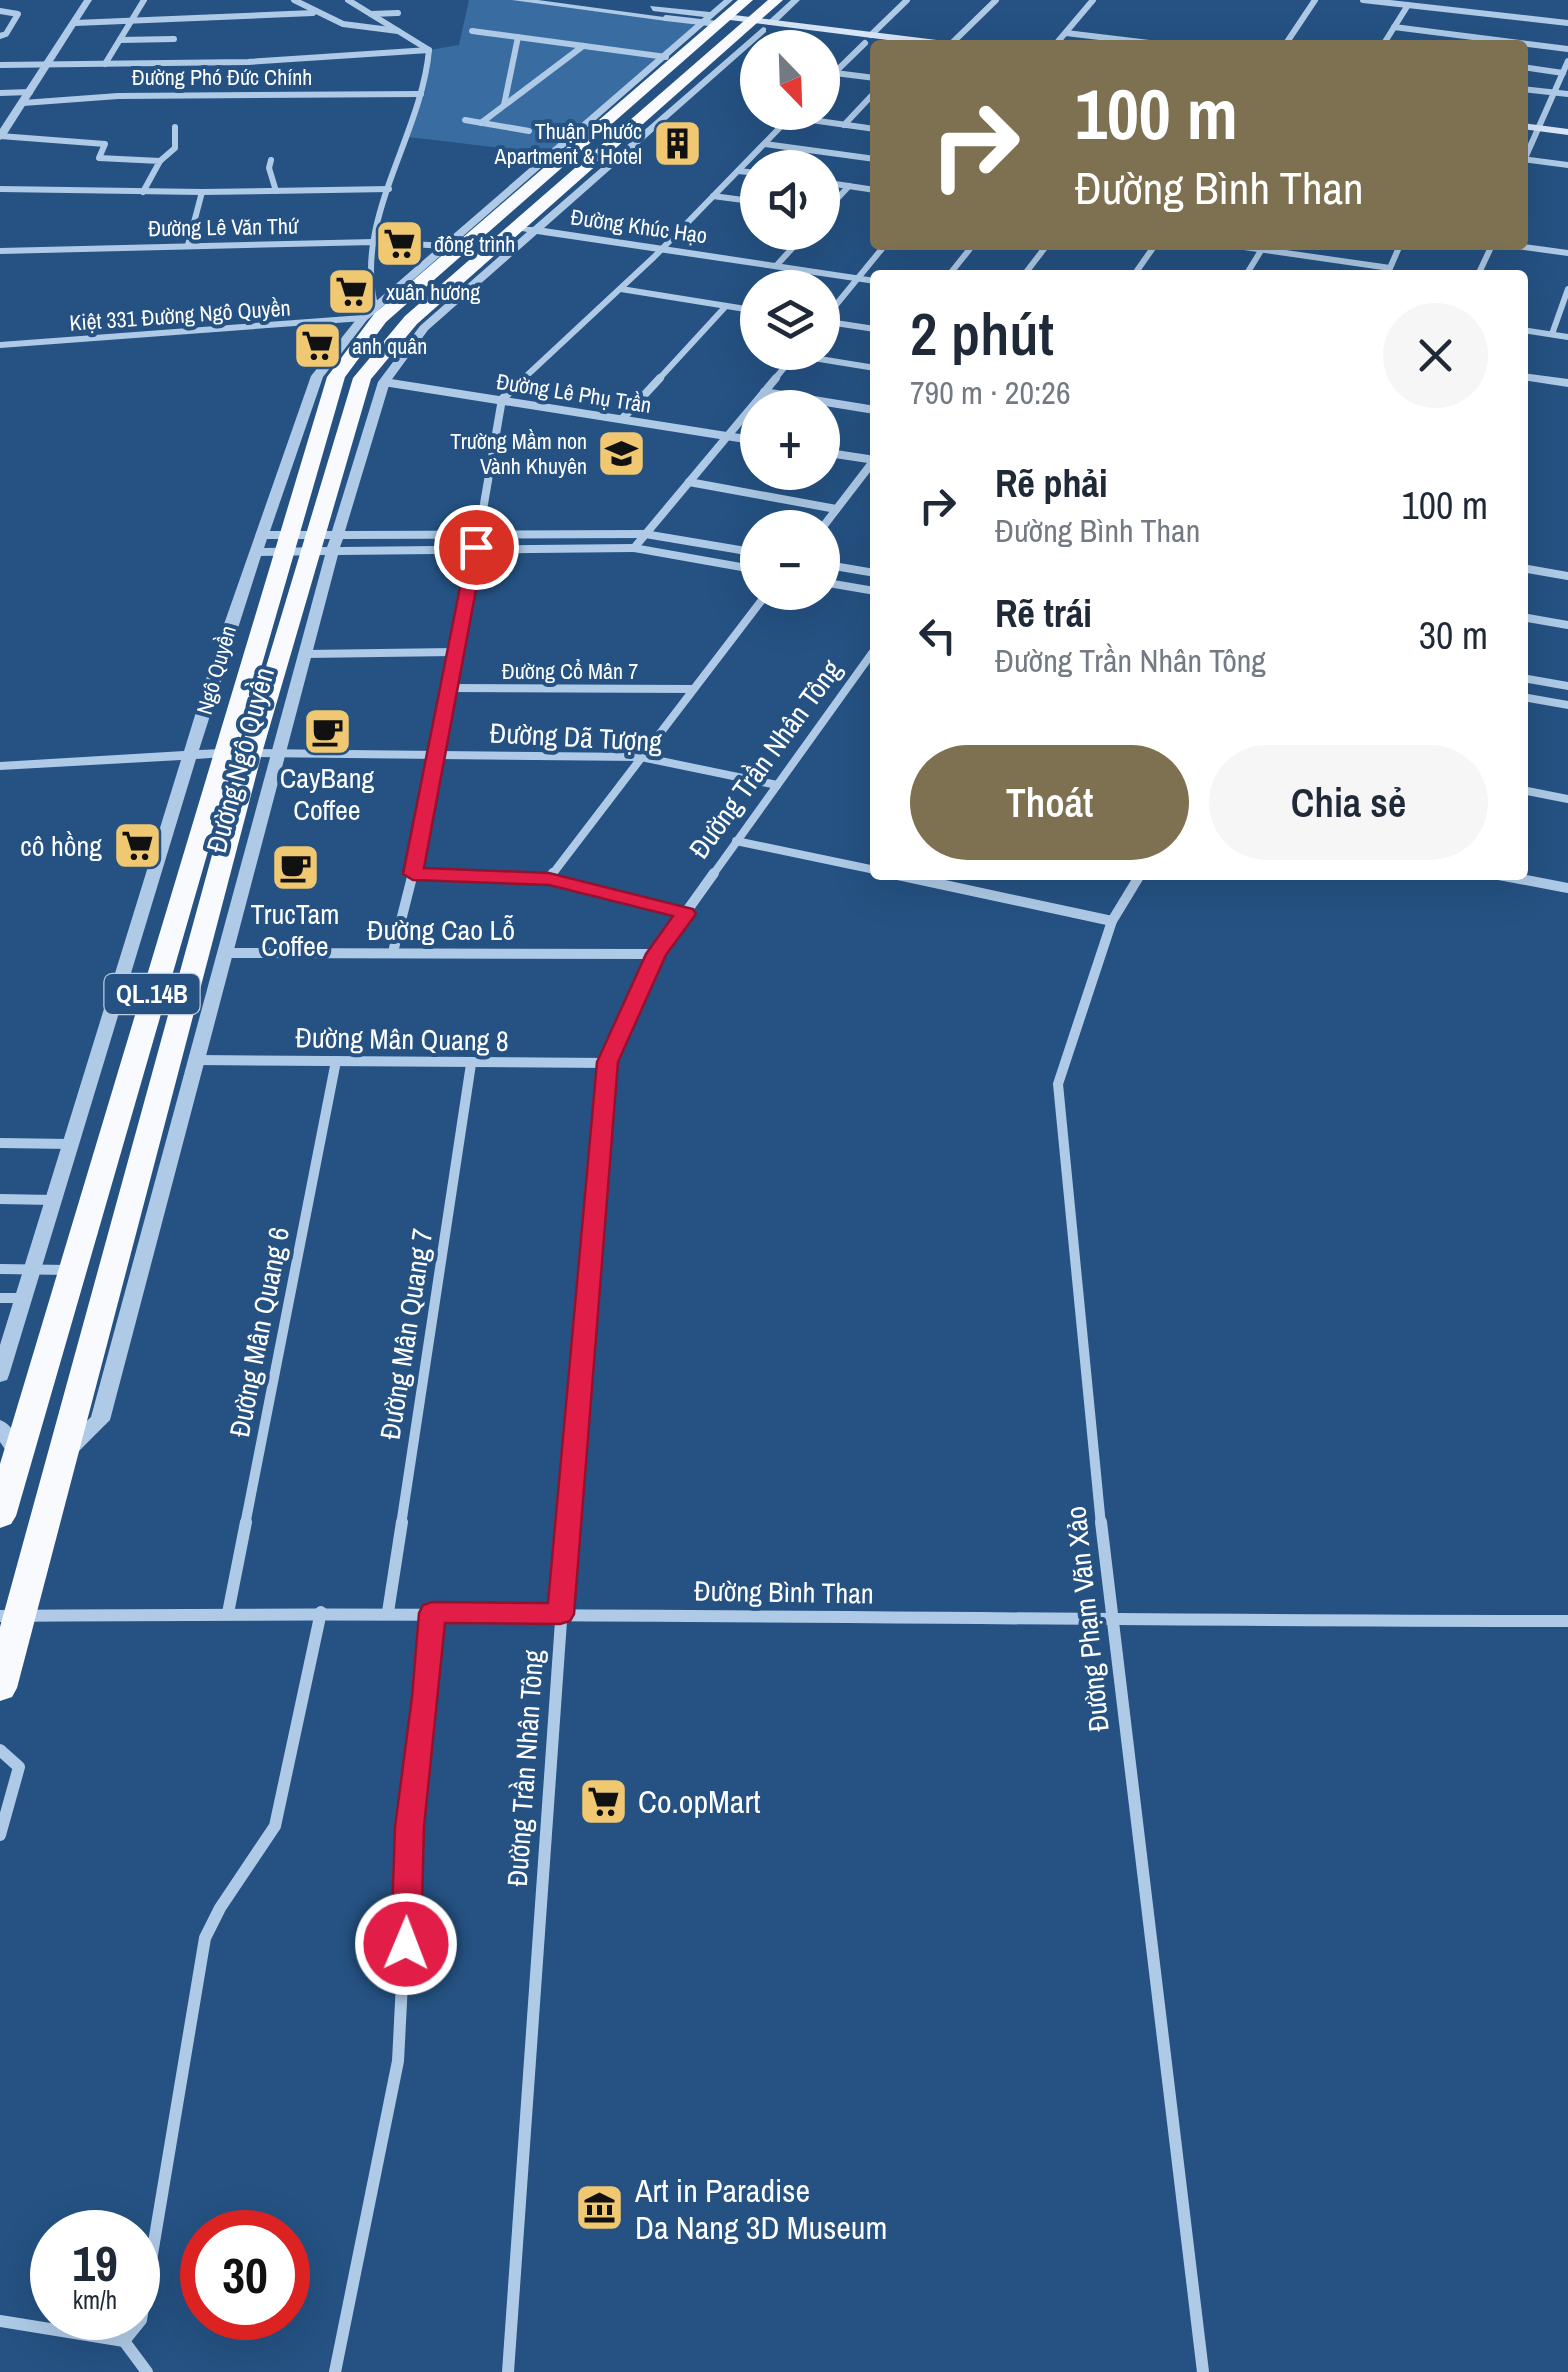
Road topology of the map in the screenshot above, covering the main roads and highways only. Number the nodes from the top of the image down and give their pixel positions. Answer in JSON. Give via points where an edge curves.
{"nodes":[{"id":1,"x":746,"y":0,"type":"edge"},
{"id":2,"x":776,"y":0,"type":"edge"},
{"id":3,"x":715,"y":20,"type":"junction"},
{"id":4,"x":758,"y":25,"type":"junction"},
{"id":5,"x":868,"y":39,"type":"joint"},
{"id":6,"x":882,"y":40,"type":"edge"},
{"id":7,"x":1528,"y":117,"type":"edge"},
{"id":8,"x":1568,"y":121,"type":"edge"},
{"id":9,"x":1542,"y":123,"type":"junction"},
{"id":10,"x":1528,"y":125,"type":"edge"},
{"id":11,"x":1568,"y":132,"type":"edge"},
{"id":12,"x":251,"y":753,"type":"junction"},
{"id":13,"x":0,"y":1516,"type":"edge"},
{"id":14,"x":10,"y":1616,"type":"edge"},
{"id":15,"x":0,"y":1688,"type":"edge"}],
"edges":[{"from":1,"to":3,"type":"highway","name":"Ngô Quyền","number":"QL.14B"},
{"from":2,"to":4,"type":"highway","name":"Ngô Quyền","number":"QL.14B"},
{"from":3,"to":4,"type":"main road"},
{"from":3,"to":12,"type":"highway","name":"Ngô Quyền","number":"QL.14B","via":[[372,314],[336,377],[277,541]]},
{"from":4,"to":5,"type":"main road"},
{"from":4,"to":12,"type":"highway","name":"Ngô Quyền","number":"QL.14B","via":[[411,320],[362,378],[325,542]]},
{"from":5,"to":6,"type":"main road"},
{"from":7,"to":9,"type":"main road"},
{"from":8,"to":9,"type":"main road"},
{"from":9,"to":10,"type":"main road"},
{"from":9,"to":11,"type":"main road"},
{"from":12,"to":13,"type":"highway","name":"Ngô Quyền","number":"QL.14B","via":[[70,1270]]},
{"from":12,"to":14,"type":"highway","name":"Ngô Quyền","number":"QL.14B","via":[[61,1457]]},
{"from":14,"to":15,"type":"highway","number":"QL.14B"}]}
